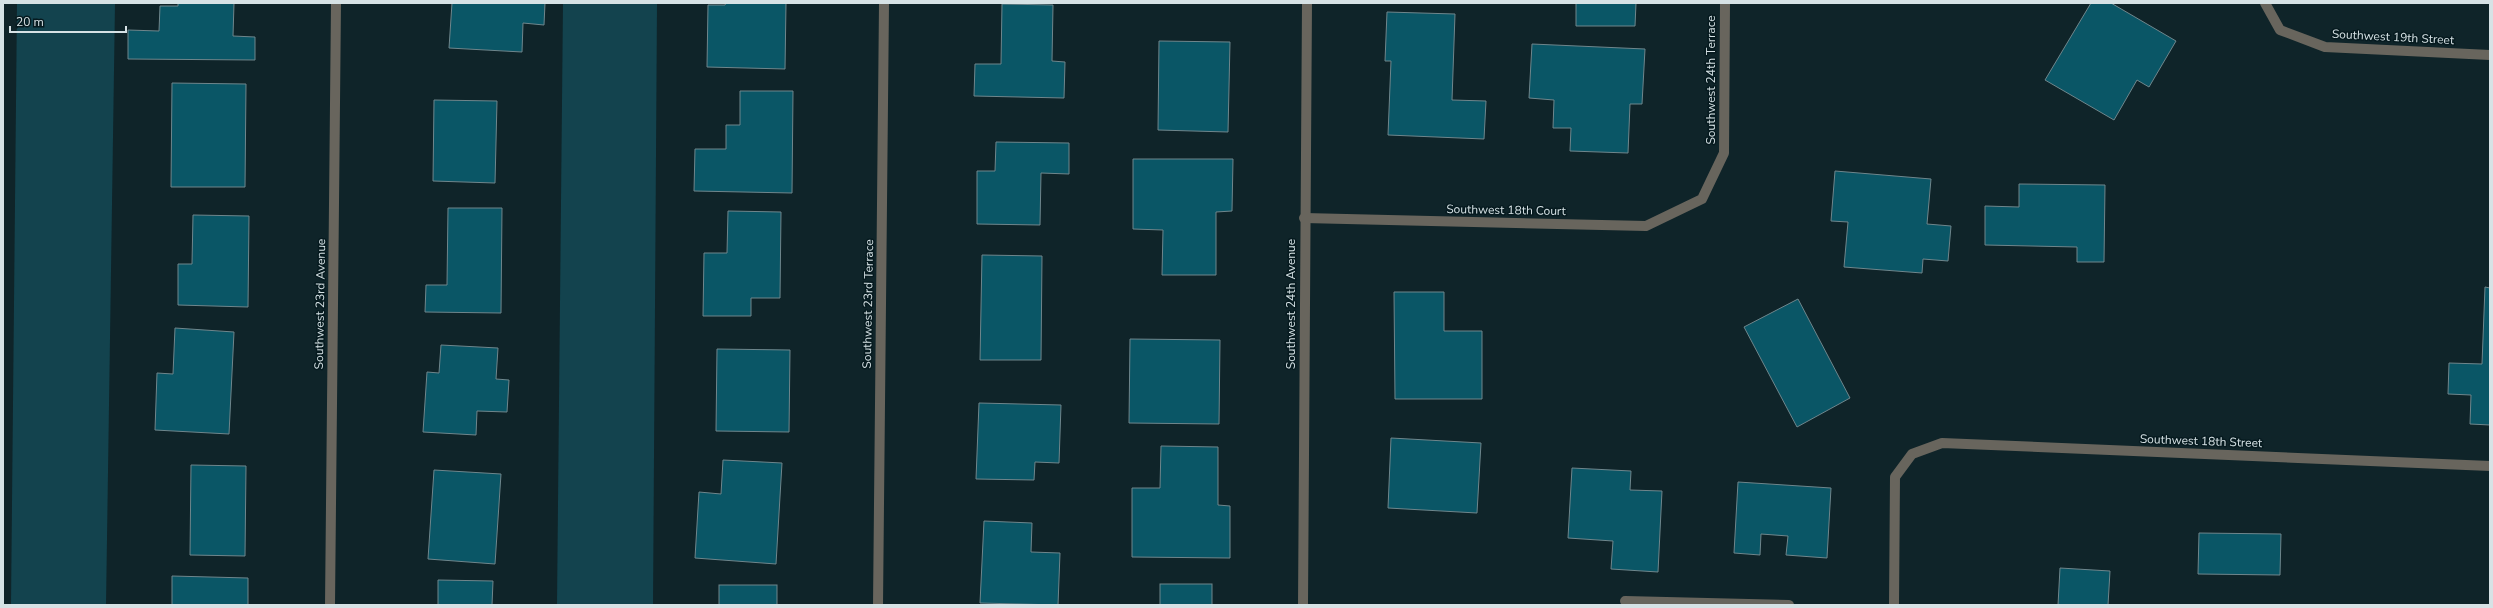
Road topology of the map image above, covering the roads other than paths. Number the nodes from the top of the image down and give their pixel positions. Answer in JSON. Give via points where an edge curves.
{"nodes":[{"id":1,"x":336,"y":3,"type":"edge"},
{"id":2,"x":884,"y":3,"type":"edge"},
{"id":3,"x":1307,"y":3,"type":"edge"},
{"id":4,"x":1725,"y":3,"type":"edge"},
{"id":5,"x":2265,"y":3,"type":"edge"},
{"id":6,"x":2490,"y":55,"type":"edge"},
{"id":7,"x":1702,"y":199,"type":"joint"},
{"id":8,"x":1304,"y":218,"type":"junction"},
{"id":9,"x":2490,"y":466,"type":"edge"},
{"id":10,"x":1625,"y":601,"type":"dead end"},
{"id":11,"x":330,"y":605,"type":"edge"},
{"id":12,"x":878,"y":605,"type":"edge"},
{"id":13,"x":1304,"y":605,"type":"edge"},
{"id":14,"x":1789,"y":605,"type":"edge"},
{"id":15,"x":1894,"y":605,"type":"edge"}],
"edges":[{"from":1,"to":11,"type":"street","name":"Southwest 23rd Avenue"},
{"from":2,"to":12,"type":"street","name":"Southwest 23rd Terrace"},
{"from":3,"to":8,"type":"street","name":"Southwest 24th Avenue"},
{"from":4,"to":7,"type":"street","name":"Southwest 24th Terrace","via":[[1724,153]]},
{"from":5,"to":6,"type":"street","name":"Southwest 19th Street","via":[[2280,30],[2325,47]]},
{"from":7,"to":8,"type":"street","name":"Southwest 18th Court","via":[[1646,226]]},
{"from":8,"to":13,"type":"street","name":"Southwest 24th Avenue"},
{"from":9,"to":15,"type":"street","name":"Southwest 18th Street","via":[[1942,443],[1912,454],[1895,477]]},
{"from":10,"to":14,"type":"street"}]}
